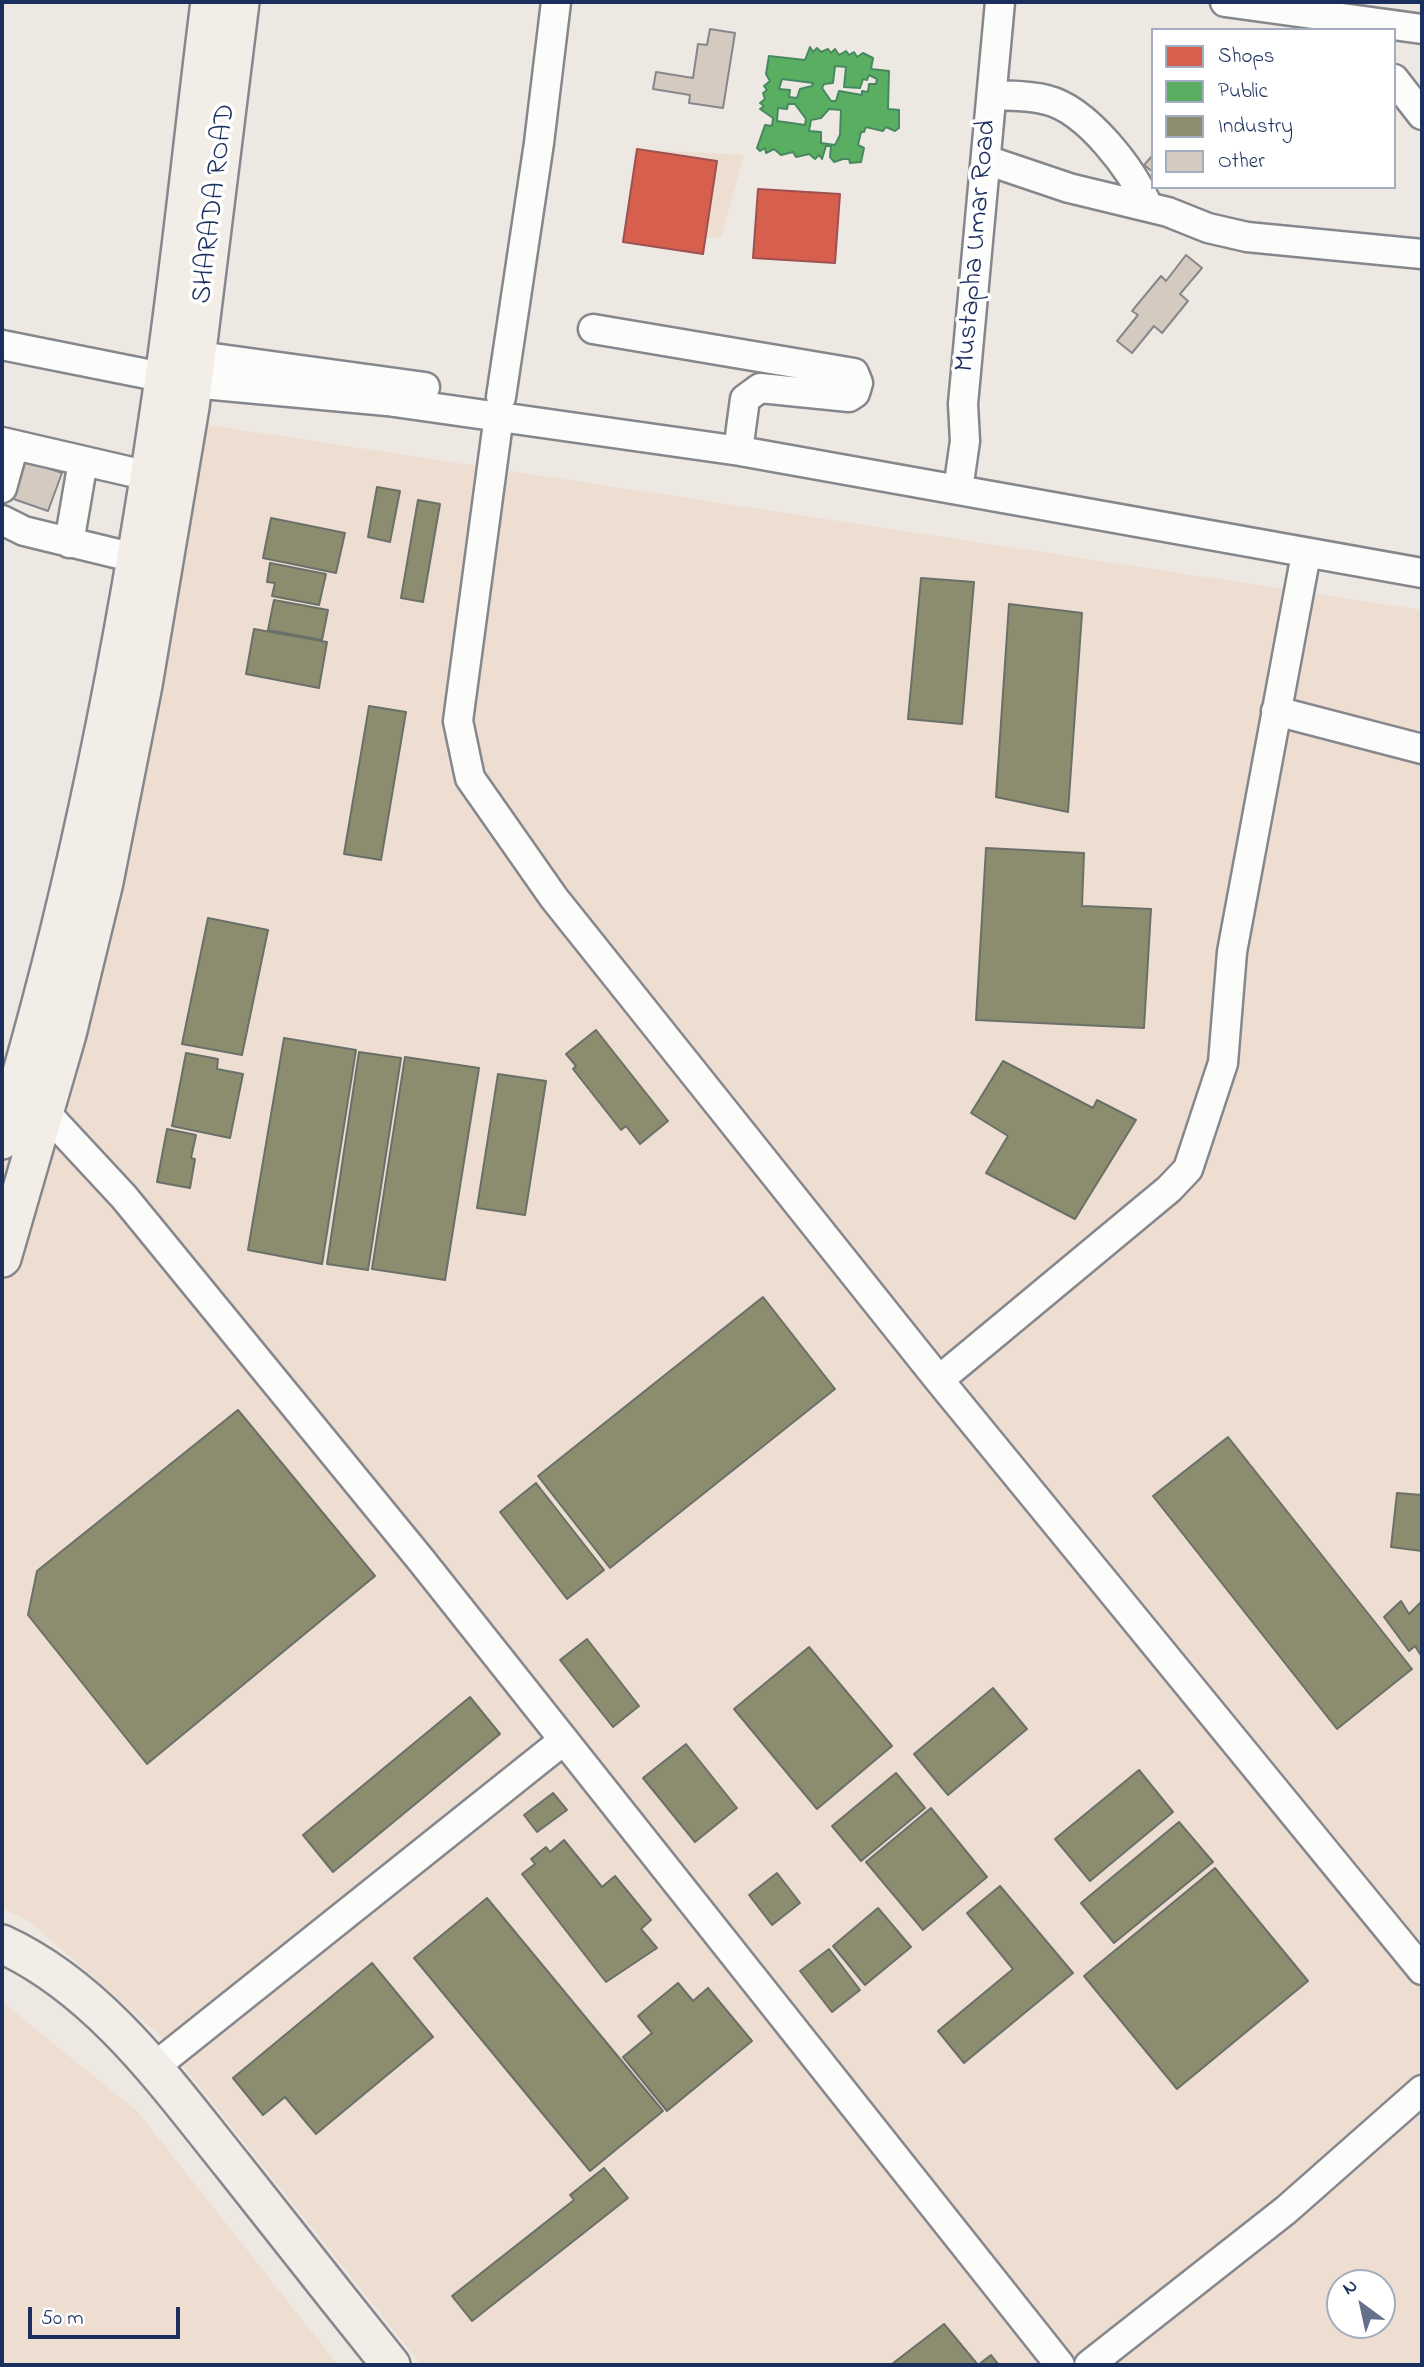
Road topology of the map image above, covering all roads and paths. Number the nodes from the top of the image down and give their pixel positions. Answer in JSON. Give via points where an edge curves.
{"nodes":[{"id":1,"x":210,"y":2,"type":"edge"},
{"id":2,"x":240,"y":2,"type":"edge"},
{"id":3,"x":556,"y":2,"type":"edge"},
{"id":4,"x":1000,"y":2,"type":"edge"},
{"id":5,"x":1225,"y":2,"type":"edge"},
{"id":6,"x":1368,"y":18,"type":"edge"},
{"id":7,"x":1422,"y":29,"type":"edge"},
{"id":8,"x":218,"y":57,"type":"junction"},
{"id":9,"x":1396,"y":82,"type":"edge"},
{"id":10,"x":993,"y":95,"type":"junction"},
{"id":11,"x":1422,"y":115,"type":"edge"},
{"id":12,"x":986,"y":160,"type":"junction"},
{"id":13,"x":1148,"y":207,"type":"junction"},
{"id":14,"x":1422,"y":254,"type":"edge"},
{"id":15,"x":593,"y":329,"type":"dead end"},
{"id":16,"x":2,"y":345,"type":"edge"},
{"id":17,"x":177,"y":390,"type":"junction"},
{"id":18,"x":500,"y":406,"type":"junction"},
{"id":19,"x":740,"y":436,"type":"junction"},
{"id":20,"x":8,"y":444,"type":"edge"},
{"id":21,"x":83,"y":461,"type":"junction"},
{"id":22,"x":149,"y":477,"type":"junction"},
{"id":23,"x":959,"y":482,"type":"junction"},
{"id":24,"x":2,"y":488,"type":"edge"},
{"id":25,"x":2,"y":520,"type":"edge"},
{"id":26,"x":69,"y":543,"type":"junction"},
{"id":27,"x":1306,"y":554,"type":"junction"},
{"id":28,"x":1422,"y":554,"type":"edge"},
{"id":29,"x":135,"y":558,"type":"junction"},
{"id":30,"x":1422,"y":573,"type":"edge"},
{"id":31,"x":1276,"y":711,"type":"junction"},
{"id":32,"x":1422,"y":749,"type":"edge"},
{"id":33,"x":46,"y":1112,"type":"junction"},
{"id":34,"x":2,"y":1140,"type":"edge"},
{"id":35,"x":2,"y":1258,"type":"edge"},
{"id":36,"x":939,"y":1380,"type":"junction"},
{"id":37,"x":564,"y":1740,"type":"junction"},
{"id":38,"x":2,"y":1944,"type":"edge"},
{"id":39,"x":1422,"y":1970,"type":"edge"},
{"id":40,"x":153,"y":2068,"type":"junction"},
{"id":41,"x":1422,"y":2090,"type":"edge"},
{"id":42,"x":391,"y":2365,"type":"edge"},
{"id":43,"x":1060,"y":2365,"type":"edge"},
{"id":44,"x":1088,"y":2365,"type":"edge"}],
"edges":[{"from":1,"to":8,"type":"main road"},
{"from":2,"to":8,"type":"main road"},
{"from":3,"to":18,"type":"street"},
{"from":4,"to":10,"type":"street","name":"Mustapha Umar Road"},
{"from":5,"to":6,"type":"street"},
{"from":6,"to":7,"type":"street"},
{"from":8,"to":17,"type":"main road"},
{"from":9,"to":11,"type":"street"},
{"from":10,"to":12,"type":"street","name":"Mustapha Umar Road"},
{"from":10,"to":13,"type":"street","via":[[1047,100],[1067,108],[1128,170]]},
{"from":12,"to":13,"type":"street","via":[[1069,188]]},
{"from":12,"to":23,"type":"street","name":"Mustapha Umar Road"},
{"from":13,"to":14,"type":"street","via":[[1247,237]]},
{"from":15,"to":19,"type":"street","via":[[853,373],[858,383],[849,397],[760,388],[745,400]]},
{"from":16,"to":17,"type":"street"},
{"from":17,"to":18,"type":"street"},
{"from":17,"to":22,"type":"main road"},
{"from":17,"to":33,"type":"main road","via":[[144,685],[104,882]]},
{"from":18,"to":19,"type":"street"},
{"from":18,"to":23,"type":"street","via":[[728,449]]},
{"from":18,"to":36,"type":"street","via":[[458,721],[470,778],[554,898]]},
{"from":19,"to":23,"type":"street"},
{"from":20,"to":21,"type":"street"},
{"from":20,"to":24,"type":"street"},
{"from":21,"to":22,"type":"street"},
{"from":21,"to":26,"type":"street"},
{"from":22,"to":29,"type":"main road"},
{"from":23,"to":27,"type":"street"},
{"from":23,"to":28,"type":"street"},
{"from":25,"to":26,"type":"street"},
{"from":26,"to":29,"type":"street"},
{"from":27,"to":30,"type":"street"},
{"from":27,"to":31,"type":"street"},
{"from":29,"to":34,"type":"main road","via":[[67,901]]},
{"from":31,"to":32,"type":"street"},
{"from":31,"to":36,"type":"street","via":[[1232,952],[1223,1063],[1188,1169]]},
{"from":33,"to":35,"type":"main road"},
{"from":33,"to":37,"type":"street","via":[[133,1207]]},
{"from":36,"to":39,"type":"street"},
{"from":37,"to":40,"type":"street"},
{"from":37,"to":43,"type":"street"},
{"from":38,"to":40,"type":"main road","via":[[71,1987]]},
{"from":40,"to":42,"type":"main road"},
{"from":41,"to":44,"type":"street","via":[[1286,2210]]}]}
